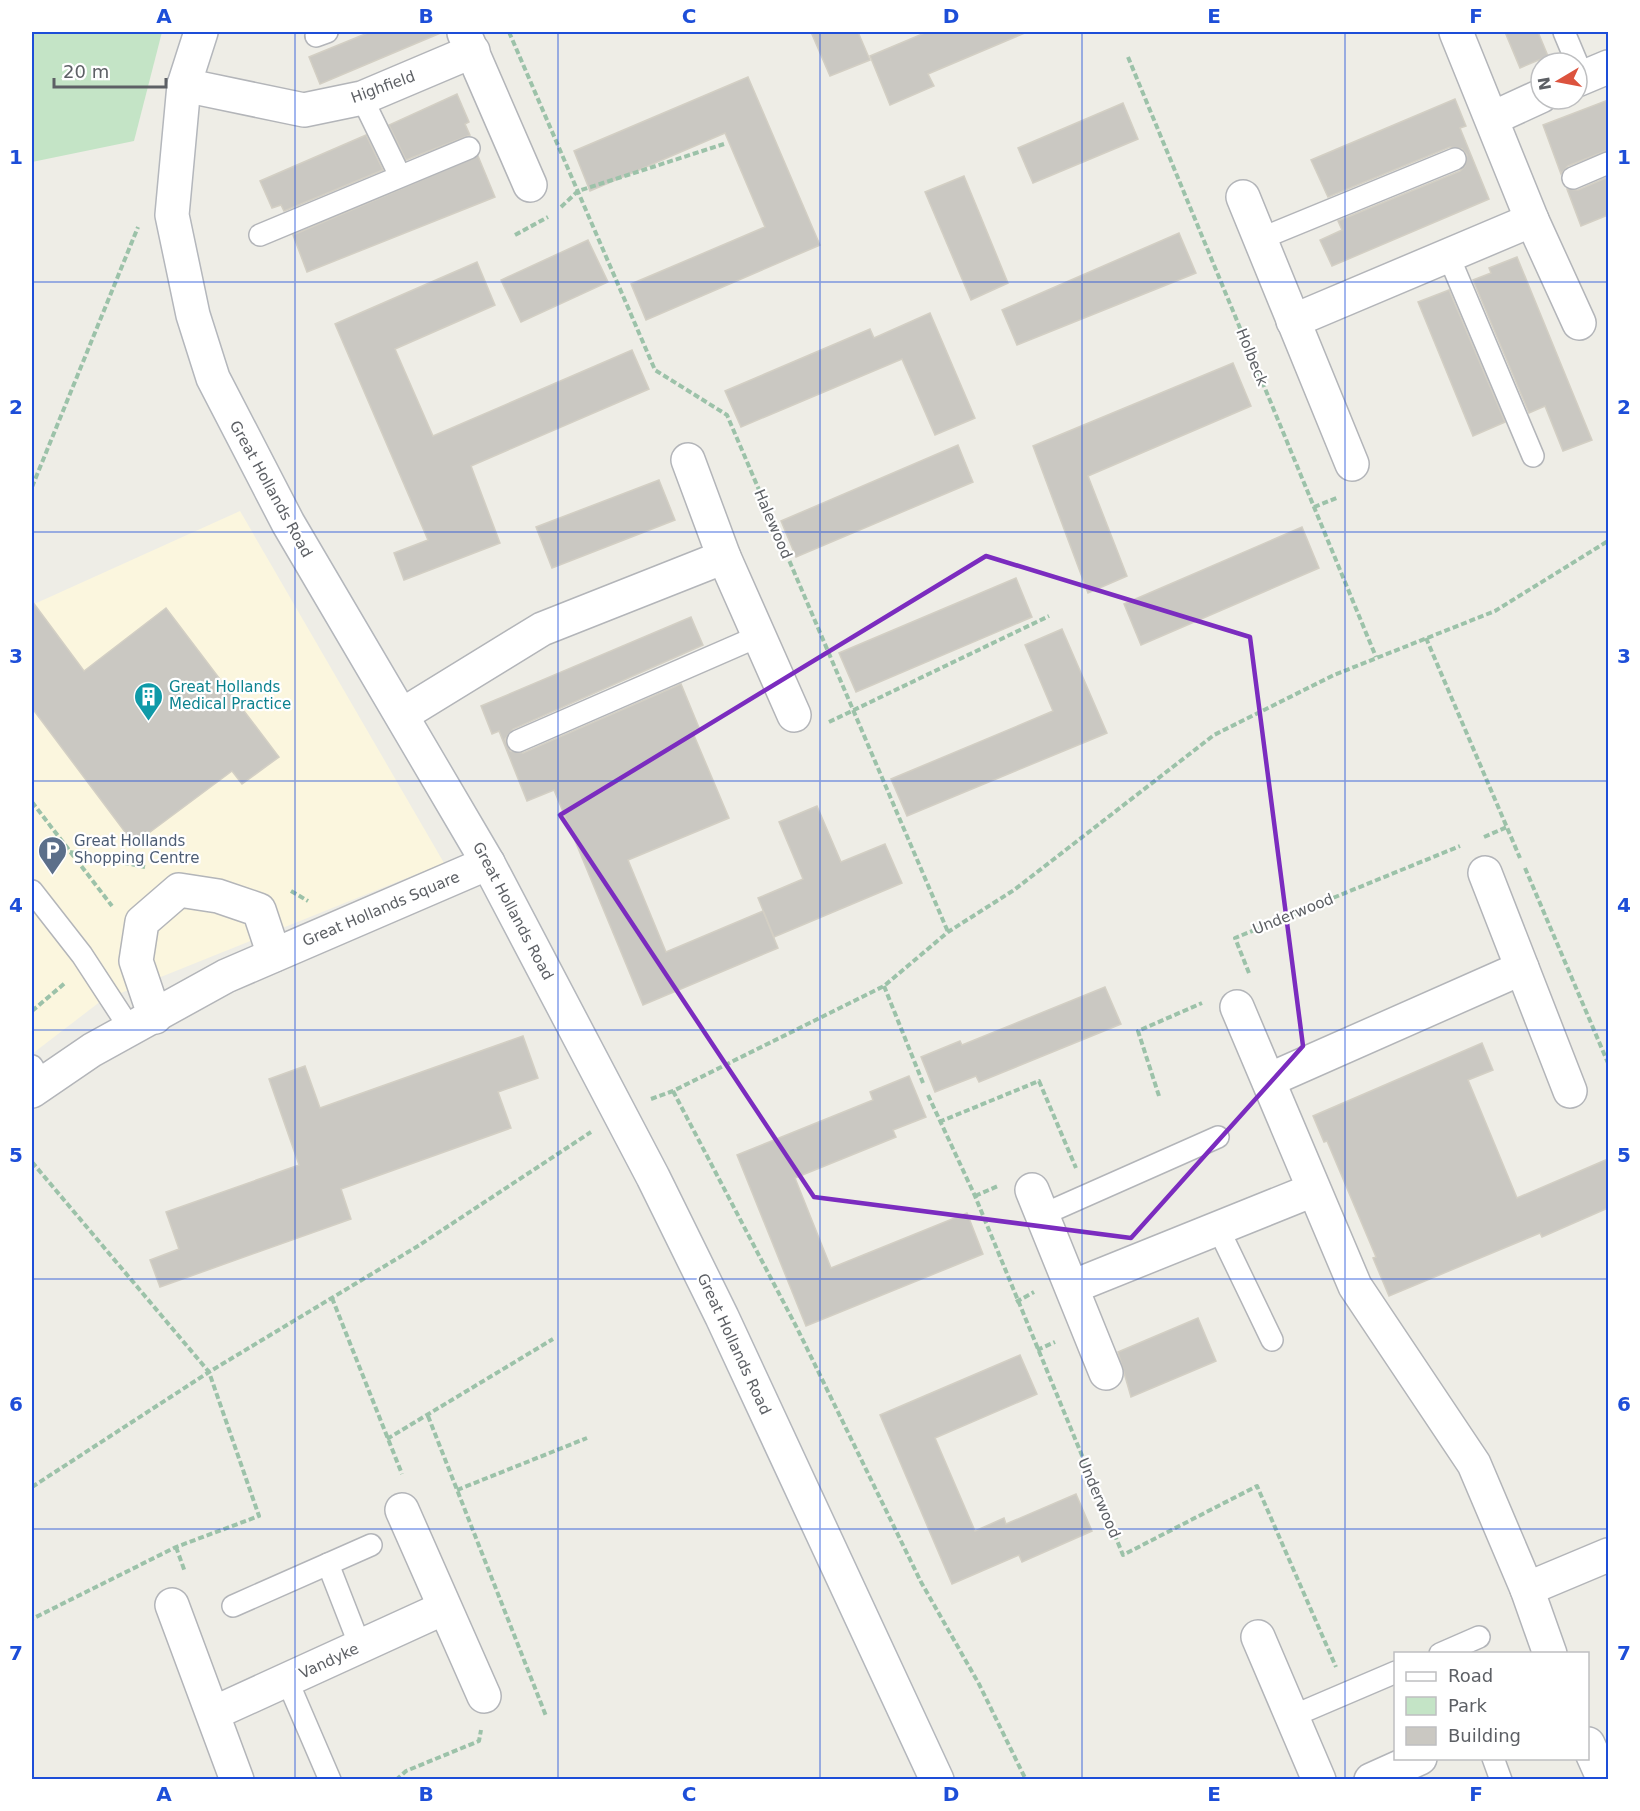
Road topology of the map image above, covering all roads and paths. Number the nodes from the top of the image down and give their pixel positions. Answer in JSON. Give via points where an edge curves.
{"nodes":[{"id":1,"x":201,"y":32,"type":"edge"},
{"id":2,"x":509,"y":32,"type":"edge"},
{"id":3,"x":1456,"y":32,"type":"edge"},
{"id":4,"x":1564,"y":32,"type":"edge"},
{"id":5,"x":468,"y":41,"type":"edge"},
{"id":6,"x":1574,"y":51,"type":"edge"},
{"id":7,"x":1128,"y":57,"type":"dead end"},
{"id":8,"x":184,"y":85,"type":"junction"},
{"id":9,"x":362,"y":98,"type":"junction"},
{"id":10,"x":1529,"y":102,"type":"edge"},
{"id":11,"x":1493,"y":118,"type":"junction"},
{"id":12,"x":724,"y":144,"type":"dead end"},
{"id":13,"x":469,"y":148,"type":"dead end"},
{"id":14,"x":1455,"y":159,"type":"dead end"},
{"id":15,"x":1608,"y":163,"type":"edge"},
{"id":16,"x":400,"y":176,"type":"junction"},
{"id":17,"x":1573,"y":178,"type":"dead end"},
{"id":18,"x":530,"y":185,"type":"dead end"},
{"id":19,"x":578,"y":191,"type":"junction"},
{"id":20,"x":1243,"y":197,"type":"dead end"},
{"id":21,"x":172,"y":215,"type":"junction"},
{"id":22,"x":1532,"y":220,"type":"junction"},
{"id":23,"x":260,"y":235,"type":"dead end"},
{"id":24,"x":515,"y":235,"type":"dead end"},
{"id":25,"x":1260,"y":239,"type":"junction"},
{"id":26,"x":1449,"y":257,"type":"junction"},
{"id":27,"x":1293,"y":321,"type":"junction"},
{"id":28,"x":1580,"y":323,"type":"dead end"},
{"id":29,"x":1533,"y":456,"type":"dead end"},
{"id":30,"x":688,"y":460,"type":"dead end"},
{"id":31,"x":1352,"y":464,"type":"dead end"},
{"id":32,"x":32,"y":487,"type":"edge"},
{"id":33,"x":1608,"y":541,"type":"edge"},
{"id":34,"x":724,"y":557,"type":"junction"},
{"id":35,"x":1049,"y":616,"type":"dead end"},
{"id":36,"x":759,"y":636,"type":"junction"},
{"id":37,"x":1426,"y":638,"type":"junction"},
{"id":38,"x":1376,"y":657,"type":"junction"},
{"id":39,"x":853,"y":710,"type":"junction"},
{"id":40,"x":402,"y":715,"type":"junction"},
{"id":41,"x":794,"y":715,"type":"joint"},
{"id":42,"x":518,"y":741,"type":"dead end"},
{"id":43,"x":32,"y":802,"type":"edge"},
{"id":44,"x":1507,"y":827,"type":"junction"},
{"id":45,"x":1474,"y":840,"type":"dead end"},
{"id":46,"x":1463,"y":845,"type":"dead end"},
{"id":47,"x":70,"y":852,"type":"junction"},
{"id":48,"x":488,"y":862,"type":"junction"},
{"id":49,"x":145,"y":867,"type":"dead end"},
{"id":50,"x":1485,"y":873,"type":"dead end"},
{"id":51,"x":32,"y":891,"type":"edge"},
{"id":52,"x":120,"y":911,"type":"dead end"},
{"id":53,"x":948,"y":932,"type":"junction"},
{"id":54,"x":274,"y":955,"type":"junction"},
{"id":55,"x":1522,"y":968,"type":"junction"},
{"id":56,"x":884,"y":986,"type":"junction"},
{"id":57,"x":1233,"y":996,"type":"junction"},
{"id":58,"x":143,"y":1024,"type":"junction"},
{"id":59,"x":1608,"y":1063,"type":"edge"},
{"id":60,"x":35,"y":1080,"type":"edge"},
{"id":61,"x":1269,"y":1080,"type":"junction"},
{"id":62,"x":923,"y":1083,"type":"dead end"},
{"id":63,"x":673,"y":1091,"type":"junction"},
{"id":64,"x":1570,"y":1091,"type":"dead end"},
{"id":65,"x":928,"y":1095,"type":"dead end"},
{"id":66,"x":1159,"y":1096,"type":"dead end"},
{"id":67,"x":650,"y":1099,"type":"dead end"},
{"id":68,"x":939,"y":1122,"type":"junction"},
{"id":69,"x":594,"y":1130,"type":"dead end"},
{"id":70,"x":1218,"y":1137,"type":"dead end"},
{"id":71,"x":32,"y":1162,"type":"edge"},
{"id":72,"x":1313,"y":1190,"type":"junction"},
{"id":73,"x":1088,"y":1195,"type":"junction"},
{"id":74,"x":1037,"y":1203,"type":"joint"},
{"id":75,"x":1218,"y":1228,"type":"junction"},
{"id":76,"x":1072,"y":1287,"type":"junction"},
{"id":77,"x":332,"y":1298,"type":"junction"},
{"id":78,"x":553,"y":1339,"type":"dead end"},
{"id":79,"x":1272,"y":1341,"type":"dead end"},
{"id":80,"x":208,"y":1372,"type":"junction"},
{"id":81,"x":1106,"y":1372,"type":"dead end"},
{"id":82,"x":428,"y":1416,"type":"junction"},
{"id":83,"x":587,"y":1437,"type":"dead end"},
{"id":84,"x":387,"y":1439,"type":"junction"},
{"id":85,"x":32,"y":1488,"type":"edge"},
{"id":86,"x":457,"y":1490,"type":"junction"},
{"id":87,"x":402,"y":1510,"type":"joint"},
{"id":88,"x":371,"y":1545,"type":"dead end"},
{"id":89,"x":1608,"y":1555,"type":"edge"},
{"id":90,"x":328,"y":1564,"type":"junction"},
{"id":91,"x":1527,"y":1588,"type":"junction"},
{"id":92,"x":172,"y":1605,"type":"dead end"},
{"id":93,"x":233,"y":1606,"type":"dead end"},
{"id":94,"x":444,"y":1608,"type":"junction"},
{"id":95,"x":32,"y":1619,"type":"edge"},
{"id":96,"x":1258,"y":1637,"type":"dead end"},
{"id":97,"x":1479,"y":1637,"type":"dead end"},
{"id":98,"x":360,"y":1646,"type":"junction"},
{"id":99,"x":1442,"y":1652,"type":"edge"},
{"id":100,"x":1550,"y":1652,"type":"edge"},
{"id":101,"x":1394,"y":1672,"type":"edge"},
{"id":102,"x":287,"y":1680,"type":"junction"},
{"id":103,"x":1347,"y":1692,"type":"junction"},
{"id":104,"x":484,"y":1696,"type":"joint"},
{"id":105,"x":214,"y":1713,"type":"junction"},
{"id":106,"x":546,"y":1716,"type":"dead end"},
{"id":107,"x":1293,"y":1716,"type":"junction"},
{"id":108,"x":1589,"y":1748,"type":"edge"},
{"id":109,"x":1415,"y":1760,"type":"edge"},
{"id":110,"x":1494,"y":1760,"type":"edge"},
{"id":111,"x":237,"y":1779,"type":"edge"},
{"id":112,"x":330,"y":1779,"type":"edge"},
{"id":113,"x":396,"y":1779,"type":"edge"},
{"id":114,"x":937,"y":1779,"type":"edge"},
{"id":115,"x":1026,"y":1779,"type":"edge"},
{"id":116,"x":1319,"y":1779,"type":"edge"},
{"id":117,"x":1371,"y":1779,"type":"edge"},
{"id":118,"x":1502,"y":1779,"type":"edge"},
{"id":119,"x":1604,"y":1779,"type":"edge"}],
"edges":[{"from":1,"to":8,"type":"street","name":"Great Hollands Road"},
{"from":2,"to":19,"type":"path"},
{"from":3,"to":11,"type":"street"},
{"from":4,"to":6,"type":"lane"},
{"from":5,"to":9,"type":"street","name":"Highfield"},
{"from":5,"to":18,"type":"street","name":"Highfield"},
{"from":7,"to":38,"type":"path","name":"Holbeck"},
{"from":8,"to":9,"type":"street","name":"Highfield","via":[[304,110]]},
{"from":8,"to":21,"type":"street","name":"Great Hollands Road"},
{"from":9,"to":16,"type":"lane"},
{"from":10,"to":11,"type":"street"},
{"from":11,"to":22,"type":"street"},
{"from":12,"to":19,"type":"path"},
{"from":13,"to":16,"type":"lane"},
{"from":14,"to":25,"type":"lane"},
{"from":15,"to":17,"type":"lane"},
{"from":16,"to":23,"type":"lane"},
{"from":19,"to":24,"type":"path","via":[[544,221]]},
{"from":19,"to":39,"type":"path","name":"Halewood","via":[[655,370],[727,415]]},
{"from":20,"to":25,"type":"street"},
{"from":21,"to":32,"type":"path","via":[[140,222]]},
{"from":21,"to":40,"type":"street","name":"Great Hollands Road","via":[[193,315],[213,378],[288,523]]},
{"from":22,"to":26,"type":"street"},
{"from":22,"to":28,"type":"street"},
{"from":25,"to":27,"type":"street"},
{"from":26,"to":27,"type":"street"},
{"from":26,"to":29,"type":"lane"},
{"from":27,"to":31,"type":"street"},
{"from":30,"to":34,"type":"street"},
{"from":33,"to":37,"type":"path","via":[[1496,611]]},
{"from":34,"to":36,"type":"street"},
{"from":34,"to":40,"type":"street","via":[[542,629]]},
{"from":35,"to":39,"type":"path"},
{"from":36,"to":41,"type":"street"},
{"from":36,"to":42,"type":"lane"},
{"from":37,"to":38,"type":"path"},
{"from":37,"to":44,"type":"path"},
{"from":38,"to":53,"type":"path","via":[[1214,735],[1014,890]]},
{"from":39,"to":41,"type":"path","via":[[804,736]]},
{"from":39,"to":53,"type":"path","name":"Halewood"},
{"from":40,"to":48,"type":"street","name":"Great Hollands Road"},
{"from":43,"to":47,"type":"path"},
{"from":44,"to":45,"type":"path"},
{"from":44,"to":59,"type":"path"},
{"from":46,"to":57,"type":"path","name":"Underwood","via":[[1235,938]]},
{"from":47,"to":49,"type":"path"},
{"from":47,"to":52,"type":"path"},
{"from":48,"to":54,"type":"street","name":"Great Hollands Square"},
{"from":48,"to":114,"type":"street","name":"Great Hollands Road","via":[[688,1247]]},
{"from":50,"to":55,"type":"street"},
{"from":51,"to":58,"type":"lane"},
{"from":53,"to":56,"type":"path"},
{"from":54,"to":58,"type":"street","name":"Great Hollands Square","via":[[226,976]]},
{"from":54,"to":58,"type":"street","via":[[259,910],[218,896],[179,890],[142,922],[136,962]]},
{"from":55,"to":61,"type":"street"},
{"from":55,"to":64,"type":"street"},
{"from":56,"to":62,"type":"path"},
{"from":56,"to":63,"type":"path"},
{"from":57,"to":61,"type":"street"},
{"from":57,"to":66,"type":"path","via":[[1138,1031]]},
{"from":58,"to":60,"type":"street","name":"Great Hollands Square"},
{"from":61,"to":72,"type":"street"},
{"from":63,"to":67,"type":"path"},
{"from":63,"to":115,"type":"path","via":[[792,1317],[921,1582],[979,1684]]},
{"from":65,"to":68,"type":"path","name":"Underwood"},
{"from":68,"to":73,"type":"path","via":[[1039,1081]]},
{"from":68,"to":103,"type":"path","name":"Underwood","via":[[975,1196],[1123,1555],[1257,1486]]},
{"from":69,"to":77,"type":"path"},
{"from":70,"to":73,"type":"lane"},
{"from":71,"to":80,"type":"path"},
{"from":72,"to":75,"type":"street"},
{"from":72,"to":91,"type":"street","via":[[1355,1286],[1474,1464]]},
{"from":73,"to":74,"type":"lane"},
{"from":74,"to":76,"type":"street"},
{"from":75,"to":76,"type":"street"},
{"from":75,"to":79,"type":"lane"},
{"from":76,"to":81,"type":"street"},
{"from":77,"to":80,"type":"path"},
{"from":77,"to":84,"type":"path"},
{"from":78,"to":82,"type":"path"},
{"from":80,"to":85,"type":"path"},
{"from":80,"to":95,"type":"path","via":[[259,1516],[176,1547]]},
{"from":82,"to":84,"type":"path"},
{"from":82,"to":86,"type":"path"},
{"from":83,"to":86,"type":"path"},
{"from":84,"to":87,"type":"path","via":[[406,1485]]},
{"from":86,"to":106,"type":"path"},
{"from":87,"to":94,"type":"street"},
{"from":88,"to":90,"type":"lane"},
{"from":89,"to":91,"type":"street"},
{"from":90,"to":93,"type":"lane"},
{"from":90,"to":98,"type":"lane"},
{"from":91,"to":100,"type":"street"},
{"from":92,"to":105,"type":"street"},
{"from":94,"to":98,"type":"street","name":"Vandyke"},
{"from":94,"to":104,"type":"street"},
{"from":96,"to":107,"type":"street"},
{"from":97,"to":99,"type":"lane"},
{"from":98,"to":102,"type":"street","name":"Vandyke"},
{"from":101,"to":103,"type":"lane"},
{"from":102,"to":105,"type":"street","name":"Vandyke"},
{"from":102,"to":112,"type":"lane"},
{"from":103,"to":107,"type":"lane"},
{"from":104,"to":113,"type":"path","via":[[479,1741],[406,1771]]},
{"from":105,"to":111,"type":"street"},
{"from":107,"to":116,"type":"street"},
{"from":108,"to":119,"type":"street"},
{"from":109,"to":117,"type":"street"},
{"from":110,"to":118,"type":"lane"}]}
